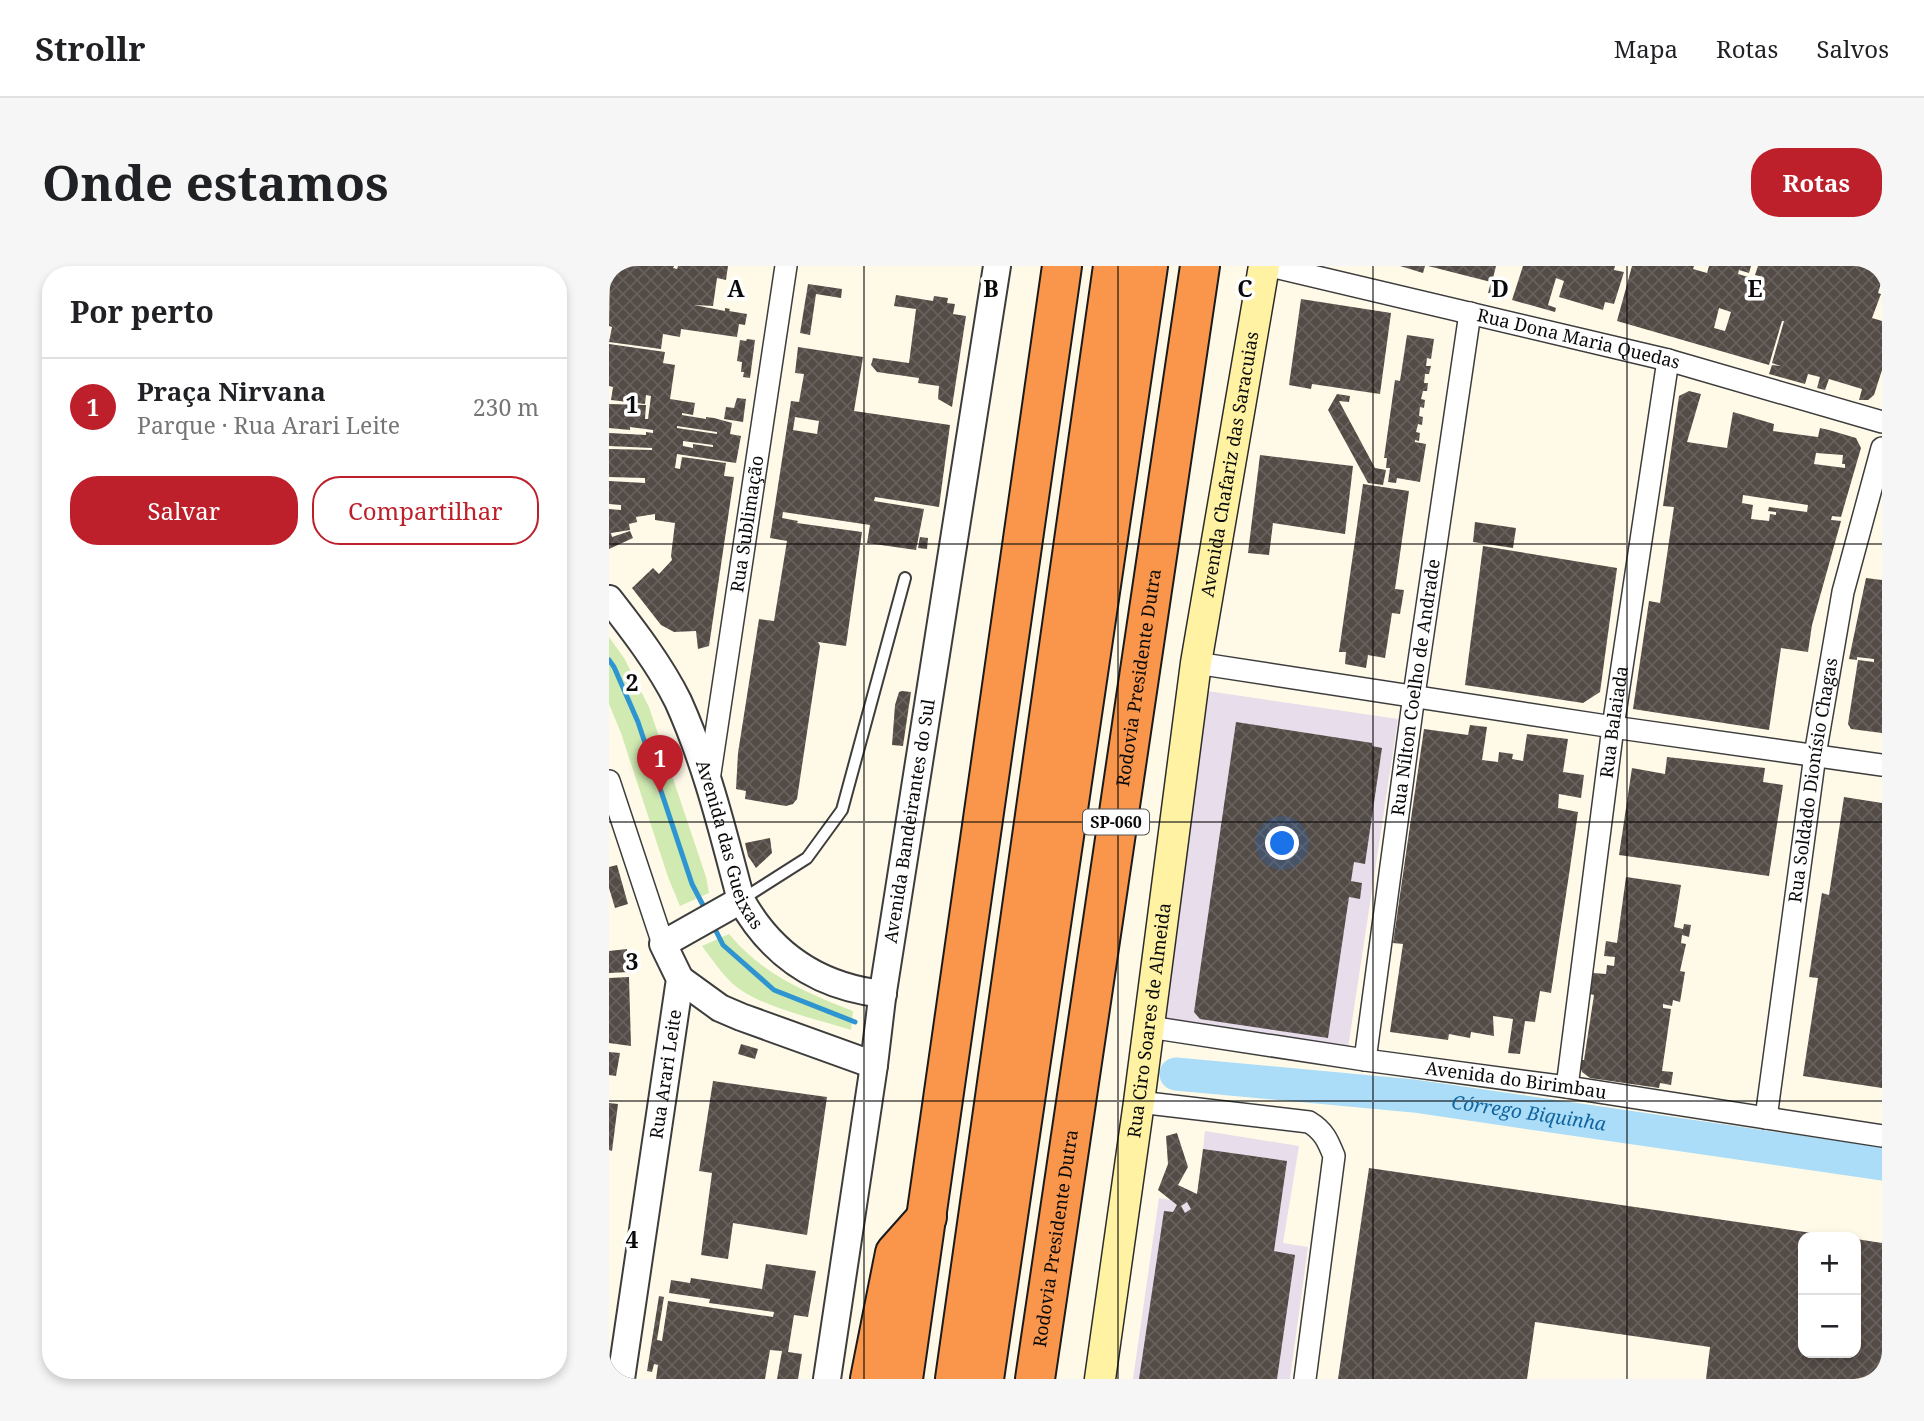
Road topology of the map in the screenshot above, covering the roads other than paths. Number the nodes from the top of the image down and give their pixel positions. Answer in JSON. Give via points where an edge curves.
{"nodes":[{"id":1,"x":786,"y":266,"type":"edge"},
{"id":2,"x":997,"y":266,"type":"edge"},
{"id":3,"x":1062,"y":266,"type":"edge"},
{"id":4,"x":1113,"y":266,"type":"edge"},
{"id":5,"x":1148,"y":266,"type":"edge"},
{"id":6,"x":1200,"y":266,"type":"edge"},
{"id":7,"x":1263,"y":266,"type":"edge"},
{"id":8,"x":1270,"y":266,"type":"edge"},
{"id":9,"x":1469,"y":313,"type":"junction"},
{"id":10,"x":1668,"y":360,"type":"junction"},
{"id":11,"x":1882,"y":422,"type":"edge"},
{"id":12,"x":1882,"y":448,"type":"edge"},
{"id":13,"x":905,"y":578,"type":"dead end"},
{"id":14,"x":609,"y":599,"type":"edge"},
{"id":15,"x":1196,"y":663,"type":"junction"},
{"id":16,"x":1414,"y":695,"type":"junction"},
{"id":17,"x":1613,"y":727,"type":"junction"},
{"id":18,"x":1815,"y":755,"type":"junction"},
{"id":19,"x":1882,"y":765,"type":"edge"},
{"id":20,"x":609,"y":781,"type":"edge"},
{"id":21,"x":709,"y":782,"type":"junction"},
{"id":22,"x":734,"y":905,"type":"junction"},
{"id":23,"x":663,"y":944,"type":"junction"},
{"id":24,"x":680,"y":979,"type":"junction"},
{"id":25,"x":883,"y":994,"type":"junction"},
{"id":26,"x":1149,"y":1027,"type":"junction"},
{"id":27,"x":1364,"y":1060,"type":"junction"},
{"id":28,"x":874,"y":1065,"type":"junction"},
{"id":29,"x":1567,"y":1087,"type":"junction"},
{"id":30,"x":1139,"y":1102,"type":"junction"},
{"id":31,"x":1766,"y":1118,"type":"junction"},
{"id":32,"x":1882,"y":1136,"type":"edge"},
{"id":33,"x":928,"y":1215,"type":"junction"},
{"id":34,"x":621,"y":1379,"type":"edge"},
{"id":35,"x":827,"y":1379,"type":"edge"},
{"id":36,"x":870,"y":1379,"type":"edge"},
{"id":37,"x":903,"y":1379,"type":"edge"},
{"id":38,"x":955,"y":1379,"type":"edge"},
{"id":39,"x":984,"y":1379,"type":"edge"},
{"id":40,"x":1035,"y":1379,"type":"edge"},
{"id":41,"x":1100,"y":1379,"type":"edge"},
{"id":42,"x":1304,"y":1379,"type":"edge"}],
"edges":[{"from":1,"to":21,"type":"street","name":"Rua Sublimação"},
{"from":2,"to":25,"type":"street","name":"Avenida Bandeirantes do Sul"},
{"from":3,"to":33,"type":"highway"},
{"from":4,"to":38,"type":"highway"},
{"from":5,"to":39,"type":"highway","number":"SP-060"},
{"from":6,"to":40,"type":"highway","name":"Rodovia Presidente Dutra","number":"SP-060"},
{"from":7,"to":15,"type":"main road","name":"Avenida Chafariz das Saracuias"},
{"from":8,"to":9,"type":"street","name":"Rua Dona Maria Quedas"},
{"from":9,"to":10,"type":"street","name":"Rua Dona Maria Quedas"},
{"from":9,"to":16,"type":"street","name":"Rua Nílton Coelho de Andrade"},
{"from":10,"to":11,"type":"street","name":"Rua Dona Maria Quedas"},
{"from":10,"to":17,"type":"street","name":"Rua Balaiada"},
{"from":12,"to":18,"type":"street","name":"Rua Soldado Dionísio Chagas","via":[[1843,592]]},
{"from":13,"to":22,"type":"lane","via":[[842,810],[807,858]]},
{"from":14,"to":21,"type":"street","name":"Avenida das Gueixas","via":[[666,680]]},
{"from":15,"to":16,"type":"street"},
{"from":15,"to":26,"type":"main road","name":"Rua Ciro Soares de Almeida"},
{"from":16,"to":17,"type":"street"},
{"from":16,"to":27,"type":"street","name":"Rua Nílton Coelho de Andrade"},
{"from":17,"to":18,"type":"street"},
{"from":17,"to":29,"type":"street","name":"Rua Balaiada"},
{"from":18,"to":19,"type":"street"},
{"from":18,"to":31,"type":"street","name":"Rua Soldado Dionísio Chagas"},
{"from":20,"to":23,"type":"street"},
{"from":21,"to":22,"type":"street","name":"Avenida das Gueixas"},
{"from":22,"to":23,"type":"street"},
{"from":22,"to":25,"type":"street","name":"Avenida das Gueixas","via":[[797,965],[843,987]]},
{"from":23,"to":24,"type":"street"},
{"from":24,"to":28,"type":"street","via":[[720,1008]]},
{"from":24,"to":34,"type":"street","name":"Rua Arari Leite"},
{"from":25,"to":28,"type":"street","name":"Avenida Bandeirantes do Sul"},
{"from":26,"to":27,"type":"street","name":"Avenida do Birimbau"},
{"from":26,"to":30,"type":"main road","name":"Rua Ciro Soares de Almeida"},
{"from":27,"to":29,"type":"street","name":"Avenida do Birimbau"},
{"from":28,"to":35,"type":"street","name":"Avenida Bandeirantes do Sul"},
{"from":29,"to":31,"type":"street","name":"Avenida do Birimbau"},
{"from":30,"to":41,"type":"main road","name":"Rua Ciro Soares de Almeida"},
{"from":30,"to":42,"type":"street","via":[[1309,1122],[1321,1130],[1334,1156]]},
{"from":31,"to":32,"type":"street","name":"Avenida do Birimbau"},
{"from":33,"to":36,"type":"highway","via":[[895,1253]]},
{"from":33,"to":37,"type":"highway"}]}
